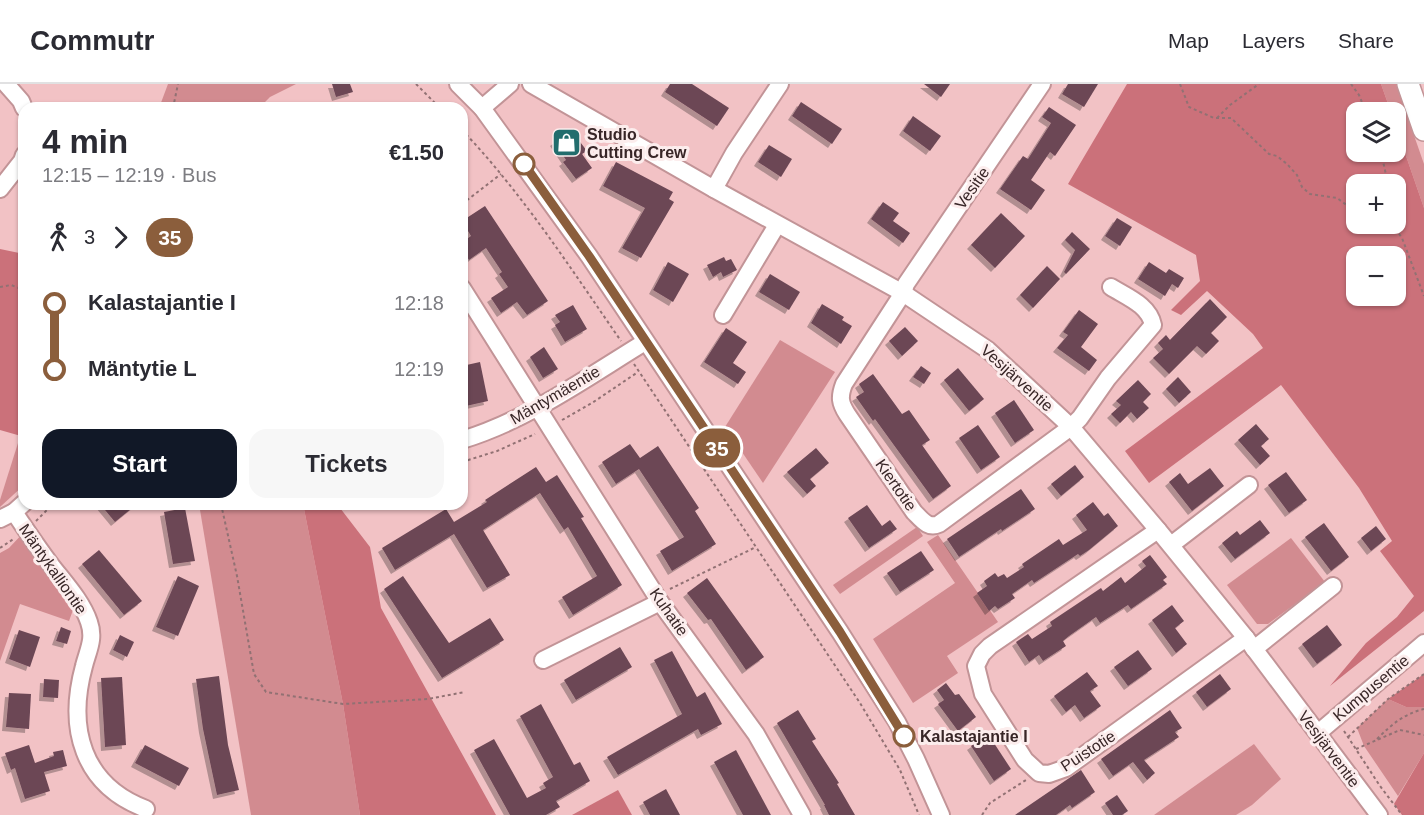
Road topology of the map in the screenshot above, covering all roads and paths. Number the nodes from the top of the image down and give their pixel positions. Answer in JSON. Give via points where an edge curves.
{"nodes":[{"id":1,"x":6,"y":84,"type":"edge"},
{"id":2,"x":178,"y":84,"type":"edge"},
{"id":3,"x":416,"y":84,"type":"edge"},
{"id":4,"x":458,"y":84,"type":"edge"},
{"id":5,"x":510,"y":84,"type":"edge"},
{"id":6,"x":531,"y":84,"type":"edge"},
{"id":7,"x":780,"y":84,"type":"edge"},
{"id":8,"x":1042,"y":84,"type":"edge"},
{"id":9,"x":1180,"y":84,"type":"edge"},
{"id":10,"x":1258,"y":84,"type":"edge"},
{"id":11,"x":1351,"y":84,"type":"edge"},
{"id":12,"x":1407,"y":84,"type":"edge"},
{"id":13,"x":21,"y":102,"type":"edge"},
{"id":14,"x":174,"y":102,"type":"edge"},
{"id":15,"x":434,"y":102,"type":"edge"},
{"id":16,"x":1362,"y":102,"type":"edge"},
{"id":17,"x":482,"y":108,"type":"junction"},
{"id":18,"x":1217,"y":118,"type":"junction"},
{"id":19,"x":1424,"y":130,"type":"edge"},
{"id":20,"x":468,"y":137,"type":"edge"},
{"id":21,"x":502,"y":161,"type":"dead end"},
{"id":22,"x":18,"y":166,"type":"edge"},
{"id":23,"x":495,"y":167,"type":"junction"},
{"id":24,"x":501,"y":174,"type":"junction"},
{"id":25,"x":0,"y":189,"type":"edge"},
{"id":26,"x":714,"y":189,"type":"junction"},
{"id":27,"x":468,"y":199,"type":"edge"},
{"id":28,"x":1346,"y":205,"type":"edge"},
{"id":29,"x":777,"y":225,"type":"junction"},
{"id":30,"x":1399,"y":234,"type":"edge"},
{"id":31,"x":0,"y":287,"type":"edge"},
{"id":32,"x":1111,"y":287,"type":"dead end"},
{"id":33,"x":18,"y":288,"type":"edge"},
{"id":34,"x":903,"y":293,"type":"junction"},
{"id":35,"x":1424,"y":296,"type":"edge"},
{"id":36,"x":468,"y":297,"type":"edge"},
{"id":37,"x":723,"y":315,"type":"dead end"},
{"id":38,"x":645,"y":342,"type":"junction"},
{"id":39,"x":628,"y":352,"type":"junction"},
{"id":40,"x":538,"y":408,"type":"junction"},
{"id":41,"x":1071,"y":427,"type":"junction"},
{"id":42,"x":468,"y":438,"type":"edge"},
{"id":43,"x":1249,"y":485,"type":"dead end"},
{"id":44,"x":222,"y":510,"type":"edge"},
{"id":45,"x":12,"y":511,"type":"edge"},
{"id":46,"x":1158,"y":530,"type":"junction"},
{"id":47,"x":1171,"y":545,"type":"junction"},
{"id":48,"x":756,"y":547,"type":"junction"},
{"id":49,"x":1333,"y":586,"type":"dead end"},
{"id":50,"x":660,"y":602,"type":"junction"},
{"id":51,"x":1424,"y":643,"type":"edge"},
{"id":52,"x":1250,"y":644,"type":"junction"},
{"id":53,"x":543,"y":660,"type":"dead end"},
{"id":54,"x":1424,"y":674,"type":"edge"},
{"id":55,"x":465,"y":692,"type":"dead end"},
{"id":56,"x":1424,"y":709,"type":"edge"},
{"id":57,"x":1336,"y":717,"type":"junction"},
{"id":58,"x":1318,"y":733,"type":"junction"},
{"id":59,"x":1424,"y":735,"type":"edge"},
{"id":60,"x":1348,"y":737,"type":"junction"},
{"id":61,"x":1375,"y":741,"type":"junction"},
{"id":62,"x":1356,"y":749,"type":"junction"},
{"id":63,"x":1039,"y":772,"type":"junction"},
{"id":64,"x":146,"y":809,"type":"dead end"},
{"id":65,"x":802,"y":815,"type":"edge"},
{"id":66,"x":919,"y":815,"type":"edge"},
{"id":67,"x":941,"y":815,"type":"edge"},
{"id":68,"x":982,"y":815,"type":"edge"},
{"id":69,"x":1379,"y":815,"type":"edge"},
{"id":70,"x":1402,"y":815,"type":"edge"}],
"edges":[{"from":1,"to":13,"type":"street"},
{"from":2,"to":14,"type":"path"},
{"from":3,"to":15,"type":"path"},
{"from":4,"to":17,"type":"street"},
{"from":5,"to":17,"type":"street"},
{"from":6,"to":26,"type":"street","name":"Vesijärventie"},
{"from":7,"to":26,"type":"street"},
{"from":8,"to":34,"type":"street","name":"Vesitie"},
{"from":9,"to":18,"type":"path","via":[[1190,107]]},
{"from":10,"to":18,"type":"path"},
{"from":11,"to":16,"type":"path"},
{"from":12,"to":19,"type":"main road"},
{"from":17,"to":38,"type":"street","via":[[589,256]]},
{"from":18,"to":28,"type":"path","via":[[1231,118],[1269,154],[1287,164],[1310,194],[1337,198]]},
{"from":20,"to":23,"type":"path"},
{"from":21,"to":23,"type":"path"},
{"from":22,"to":25,"type":"street"},
{"from":23,"to":24,"type":"path"},
{"from":24,"to":27,"type":"path"},
{"from":24,"to":39,"type":"path"},
{"from":26,"to":29,"type":"street","name":"Vesijärventie"},
{"from":29,"to":34,"type":"street","name":"Vesijärventie"},
{"from":29,"to":37,"type":"street"},
{"from":30,"to":35,"type":"path"},
{"from":31,"to":33,"type":"path"},
{"from":32,"to":41,"type":"street","via":[[1145,308],[1153,325]]},
{"from":34,"to":41,"type":"street","name":"Vesijärventie","via":[[988,350]]},
{"from":34,"to":41,"type":"street","name":"Kiertotie","via":[[840,396],[847,414],[926,524],[939,524]]},
{"from":36,"to":40,"type":"street","name":"Kuhatie"},
{"from":38,"to":39,"type":"street","name":"Mäntymäentie"},
{"from":38,"to":67,"type":"street","via":[[860,662],[902,732]]},
{"from":39,"to":40,"type":"street","name":"Mäntymäentie"},
{"from":39,"to":48,"type":"path"},
{"from":40,"to":42,"type":"street","name":"Mäntymäentie"},
{"from":40,"to":50,"type":"street","name":"Kuhatie"},
{"from":41,"to":46,"type":"street","name":"Vesijärventie"},
{"from":43,"to":47,"type":"street"},
{"from":44,"to":55,"type":"path","via":[[254,674],[266,692],[343,704],[428,699]]},
{"from":45,"to":64,"type":"street","name":"Mäntykalliontie","via":[[89,621],[92,635],[77,726],[84,750],[104,784],[129,803]]},
{"from":46,"to":47,"type":"street","name":"Vesijärventie"},
{"from":46,"to":63,"type":"street","name":"Puistotie","via":[[990,646],[976,666],[983,694],[1025,760]]},
{"from":47,"to":52,"type":"street","name":"Vesijärventie"},
{"from":48,"to":50,"type":"path","via":[[662,593]]},
{"from":48,"to":66,"type":"path","via":[[860,703],[900,770]]},
{"from":49,"to":52,"type":"street","name":"Puistotie"},
{"from":50,"to":53,"type":"street"},
{"from":50,"to":65,"type":"street","name":"Kuhatie","via":[[756,734]]},
{"from":51,"to":57,"type":"street","name":"Kumpusentie"},
{"from":52,"to":58,"type":"street","name":"Vesijärventie"},
{"from":52,"to":63,"type":"street","name":"Puistotie","via":[[1066,768],[1049,774]]},
{"from":54,"to":60,"type":"path","via":[[1388,699]]},
{"from":56,"to":61,"type":"path","via":[[1410,712],[1393,723]]},
{"from":57,"to":58,"type":"street","name":"Kumpusentie"},
{"from":57,"to":60,"type":"path"},
{"from":58,"to":69,"type":"street","name":"Vesijärventie"},
{"from":59,"to":61,"type":"path","via":[[1400,730]]},
{"from":60,"to":62,"type":"path"},
{"from":61,"to":62,"type":"path"},
{"from":62,"to":70,"type":"path"},
{"from":63,"to":68,"type":"path","via":[[990,803]]}]}
